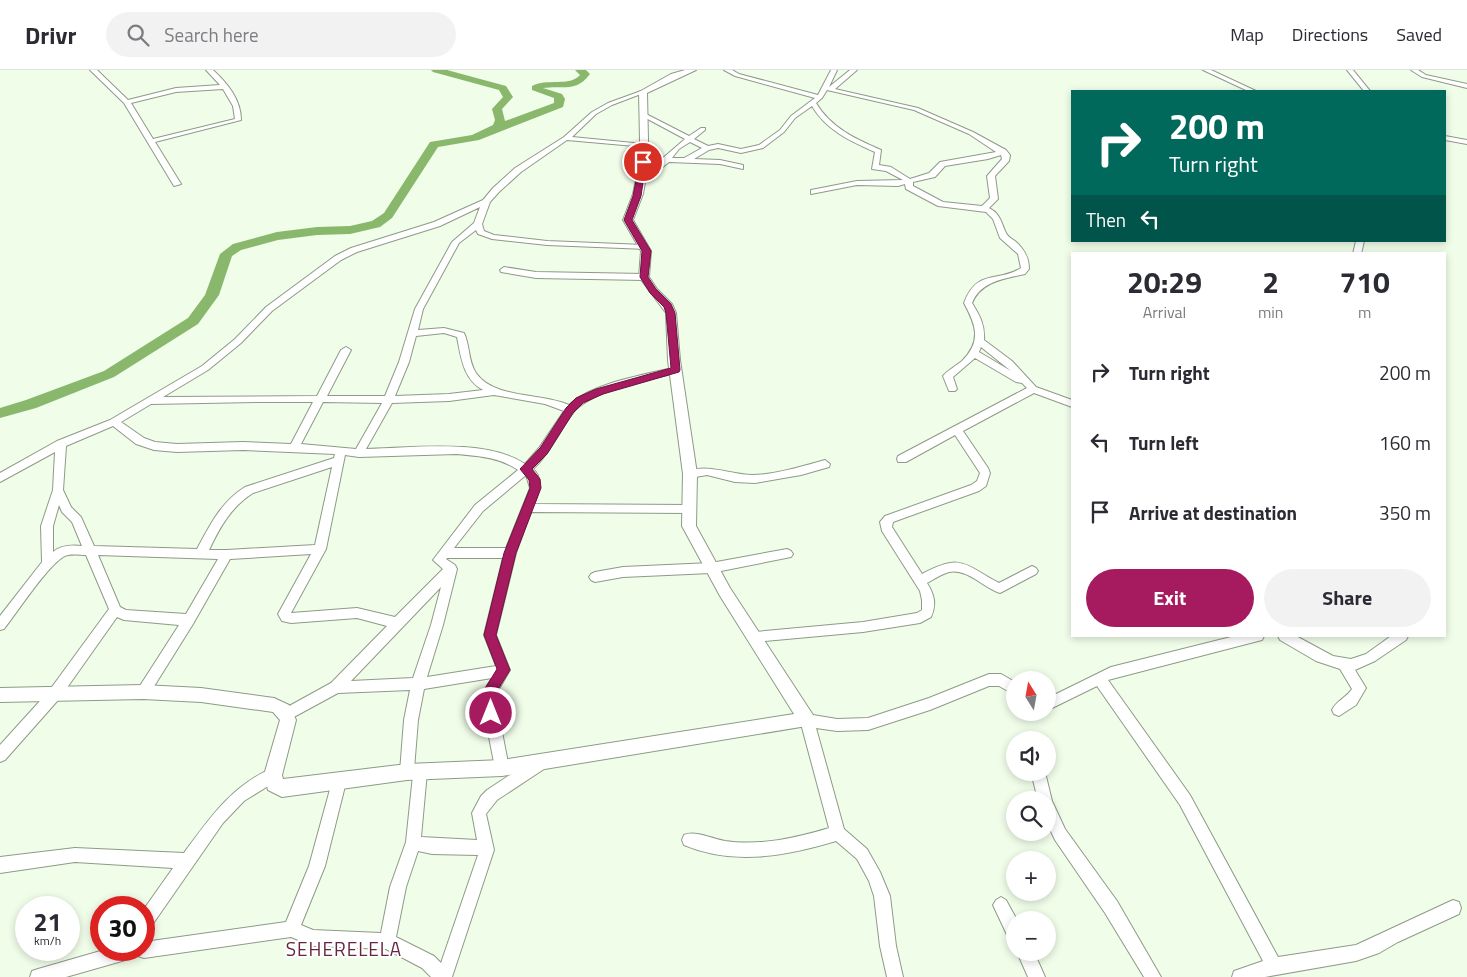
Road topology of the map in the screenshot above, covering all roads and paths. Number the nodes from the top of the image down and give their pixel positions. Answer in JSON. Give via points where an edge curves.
{"nodes":[{"id":1,"x":93,"y":70,"type":"edge"},
{"id":2,"x":209,"y":70,"type":"edge"},
{"id":3,"x":692,"y":70,"type":"edge"},
{"id":4,"x":727,"y":70,"type":"edge"},
{"id":5,"x":854,"y":70,"type":"edge"},
{"id":6,"x":1206,"y":70,"type":"edge"},
{"id":7,"x":1350,"y":70,"type":"edge"},
{"id":8,"x":1414,"y":70,"type":"edge"},
{"id":9,"x":833,"y":73,"type":"edge"},
{"id":10,"x":840,"y":84,"type":"junction"},
{"id":11,"x":1467,"y":86,"type":"edge"},
{"id":12,"x":226,"y":87,"type":"junction"},
{"id":13,"x":827,"y":88,"type":"junction"},
{"id":14,"x":1251,"y":90,"type":"edge"},
{"id":15,"x":1366,"y":90,"type":"edge"},
{"id":16,"x":643,"y":92,"type":"junction"},
{"id":17,"x":854,"y":94,"type":"junction"},
{"id":18,"x":820,"y":97,"type":"junction"},
{"id":19,"x":127,"y":102,"type":"junction"},
{"id":20,"x":813,"y":103,"type":"junction"},
{"id":21,"x":644,"y":115,"type":"junction"},
{"id":22,"x":703,"y":129,"type":"dead end"},
{"id":23,"x":566,"y":138,"type":"junction"},
{"id":24,"x":1446,"y":138,"type":"edge"},
{"id":25,"x":690,"y":140,"type":"junction"},
{"id":26,"x":152,"y":141,"type":"junction"},
{"id":27,"x":1467,"y":142,"type":"edge"},
{"id":28,"x":644,"y":146,"type":"junction"},
{"id":29,"x":707,"y":148,"type":"junction"},
{"id":30,"x":1003,"y":152,"type":"junction"},
{"id":31,"x":667,"y":160,"type":"junction"},
{"id":32,"x":685,"y":161,"type":"junction"},
{"id":33,"x":740,"y":167,"type":"dead end"},
{"id":34,"x":641,"y":177,"type":"junction"},
{"id":35,"x":909,"y":181,"type":"junction"},
{"id":36,"x":177,"y":184,"type":"dead end"},
{"id":37,"x":814,"y":192,"type":"dead end"},
{"id":38,"x":486,"y":202,"type":"junction"},
{"id":39,"x":984,"y":208,"type":"junction"},
{"id":40,"x":478,"y":224,"type":"junction"},
{"id":41,"x":644,"y":247,"type":"junction"},
{"id":42,"x":504,"y":270,"type":"dead end"},
{"id":43,"x":644,"y":277,"type":"junction"},
{"id":44,"x":412,"y":333,"type":"junction"},
{"id":45,"x":979,"y":341,"type":"junction"},
{"id":46,"x":346,"y":350,"type":"dead end"},
{"id":47,"x":974,"y":353,"type":"junction"},
{"id":48,"x":676,"y":370,"type":"junction"},
{"id":49,"x":1030,"y":387,"type":"junction"},
{"id":50,"x":952,"y":388,"type":"dead end"},
{"id":51,"x":492,"y":392,"type":"junction"},
{"id":52,"x":321,"y":399,"type":"junction"},
{"id":53,"x":388,"y":401,"type":"junction"},
{"id":54,"x":148,"y":402,"type":"junction"},
{"id":55,"x":1071,"y":404,"type":"edge"},
{"id":56,"x":570,"y":410,"type":"junction"},
{"id":57,"x":114,"y":422,"type":"junction"},
{"id":58,"x":956,"y":429,"type":"junction"},
{"id":59,"x":86,"y":435,"type":"junction"},
{"id":60,"x":62,"y":444,"type":"junction"},
{"id":61,"x":294,"y":448,"type":"junction"},
{"id":62,"x":359,"y":453,"type":"junction"},
{"id":63,"x":338,"y":457,"type":"junction"},
{"id":64,"x":902,"y":459,"type":"dead end"},
{"id":65,"x":60,"y":462,"type":"junction"},
{"id":66,"x":826,"y":464,"type":"dead end"},
{"id":67,"x":525,"y":469,"type":"junction"},
{"id":68,"x":690,"y":474,"type":"junction"},
{"id":69,"x":0,"y":478,"type":"edge"},
{"id":70,"x":58,"y":490,"type":"junction"},
{"id":71,"x":528,"y":508,"type":"junction"},
{"id":72,"x":688,"y":509,"type":"junction"},
{"id":73,"x":320,"y":549,"type":"junction"},
{"id":74,"x":90,"y":552,"type":"junction"},
{"id":75,"x":446,"y":553,"type":"junction"},
{"id":76,"x":510,"y":553,"type":"junction"},
{"id":77,"x":787,"y":554,"type":"dead end"},
{"id":78,"x":200,"y":555,"type":"junction"},
{"id":79,"x":227,"y":555,"type":"junction"},
{"id":80,"x":48,"y":563,"type":"junction"},
{"id":81,"x":451,"y":568,"type":"junction"},
{"id":82,"x":711,"y":568,"type":"junction"},
{"id":83,"x":1032,"y":571,"type":"dead end"},
{"id":84,"x":595,"y":576,"type":"dead end"},
{"id":85,"x":920,"y":581,"type":"junction"},
{"id":86,"x":115,"y":610,"type":"junction"},
{"id":87,"x":189,"y":620,"type":"junction"},
{"id":88,"x":396,"y":623,"type":"junction"},
{"id":89,"x":0,"y":625,"type":"edge"},
{"id":90,"x":755,"y":637,"type":"junction"},
{"id":91,"x":1254,"y":637,"type":"edge"},
{"id":92,"x":1286,"y":637,"type":"edge"},
{"id":93,"x":1400,"y":637,"type":"edge"},
{"id":94,"x":1345,"y":666,"type":"junction"},
{"id":95,"x":504,"y":670,"type":"junction"},
{"id":96,"x":1099,"y":678,"type":"junction"},
{"id":97,"x":1006,"y":683,"type":"edge"},
{"id":98,"x":418,"y":684,"type":"junction"},
{"id":99,"x":336,"y":687,"type":"junction"},
{"id":100,"x":143,"y":692,"type":"junction"},
{"id":101,"x":54,"y":694,"type":"junction"},
{"id":102,"x":0,"y":695,"type":"edge"},
{"id":103,"x":1056,"y":700,"type":"edge"},
{"id":104,"x":1339,"y":710,"type":"dead end"},
{"id":105,"x":287,"y":714,"type":"junction"},
{"id":106,"x":807,"y":720,"type":"junction"},
{"id":107,"x":0,"y":755,"type":"edge"},
{"id":108,"x":544,"y":761,"type":"junction"},
{"id":109,"x":502,"y":768,"type":"junction"},
{"id":110,"x":414,"y":772,"type":"junction"},
{"id":111,"x":273,"y":775,"type":"junction"},
{"id":112,"x":340,"y":782,"type":"junction"},
{"id":113,"x":1056,"y":828,"type":"edge"},
{"id":114,"x":838,"y":833,"type":"junction"},
{"id":115,"x":689,"y":840,"type":"dead end"},
{"id":116,"x":413,"y":842,"type":"junction"},
{"id":117,"x":487,"y":850,"type":"junction"},
{"id":118,"x":188,"y":861,"type":"junction"},
{"id":119,"x":0,"y":865,"type":"edge"},
{"id":120,"x":1001,"y":905,"type":"dead end"},
{"id":121,"x":155,"y":907,"type":"edge"},
{"id":122,"x":1453,"y":908,"type":"dead end"},
{"id":123,"x":1006,"y":915,"type":"edge"},
{"id":124,"x":290,"y":929,"type":"junction"},
{"id":125,"x":387,"y":941,"type":"junction"},
{"id":126,"x":155,"y":948,"type":"edge"},
{"id":127,"x":92,"y":961,"type":"edge"},
{"id":128,"x":1029,"y":961,"type":"edge"},
{"id":129,"x":1274,"y":966,"type":"junction"},
{"id":130,"x":430,"y":969,"type":"edge"},
{"id":131,"x":38,"y":977,"type":"edge"},
{"id":132,"x":443,"y":977,"type":"edge"},
{"id":133,"x":895,"y":977,"type":"edge"},
{"id":134,"x":1037,"y":977,"type":"edge"},
{"id":135,"x":1153,"y":977,"type":"edge"},
{"id":136,"x":1240,"y":977,"type":"edge"}],
"edges":[{"from":1,"to":19,"type":"street"},
{"from":2,"to":12,"type":"street"},
{"from":3,"to":16,"type":"street"},
{"from":4,"to":18,"type":"street"},
{"from":5,"to":10,"type":"street"},
{"from":6,"to":14,"type":"street"},
{"from":7,"to":15,"type":"street"},
{"from":8,"to":11,"type":"street","via":[[1424,76]]},
{"from":9,"to":10,"type":"street"},
{"from":9,"to":13,"type":"street"},
{"from":10,"to":13,"type":"street"},
{"from":10,"to":17,"type":"street"},
{"from":12,"to":19,"type":"street","via":[[184,89]]},
{"from":12,"to":26,"type":"street","via":[[237,109],[238,120]]},
{"from":13,"to":17,"type":"street"},
{"from":13,"to":18,"type":"street"},
{"from":16,"to":21,"type":"street"},
{"from":16,"to":23,"type":"street","via":[[594,113]]},
{"from":17,"to":30,"type":"street","via":[[916,109],[971,133]]},
{"from":18,"to":20,"type":"street"},
{"from":19,"to":26,"type":"street"},
{"from":20,"to":29,"type":"street","via":[[761,147],[741,151],[718,146]]},
{"from":20,"to":35,"type":"street","via":[[821,117],[842,134],[879,150],[875,167],[888,169]]},
{"from":21,"to":25,"type":"street"},
{"from":21,"to":28,"type":"street"},
{"from":22,"to":25,"type":"street"},
{"from":23,"to":28,"type":"street"},
{"from":23,"to":38,"type":"street","via":[[518,170]]},
{"from":24,"to":27,"type":"street"},
{"from":25,"to":29,"type":"street"},
{"from":25,"to":31,"type":"street"},
{"from":26,"to":36,"type":"street"},
{"from":28,"to":34,"type":"street"},
{"from":29,"to":32,"type":"street"},
{"from":30,"to":35,"type":"street","via":[[978,160],[943,164],[932,175]]},
{"from":30,"to":39,"type":"street","via":[[1006,159],[991,176],[994,199]]},
{"from":31,"to":32,"type":"street"},
{"from":31,"to":34,"type":"street"},
{"from":32,"to":33,"type":"street","via":[[720,162]]},
{"from":34,"to":41,"type":"street","via":[[628,220]]},
{"from":35,"to":37,"type":"street","via":[[898,184],[857,183]]},
{"from":35,"to":39,"type":"street","via":[[909,187],[934,202]]},
{"from":38,"to":40,"type":"street"},
{"from":38,"to":54,"type":"street","via":[[437,224],[338,258],[269,309],[215,361]]},
{"from":39,"to":45,"type":"street","via":[[997,217],[1003,236],[1026,260],[1022,272],[988,280],[970,297],[970,307],[980,328]]},
{"from":40,"to":41,"type":"street","via":[[481,232],[492,237]]},
{"from":40,"to":44,"type":"street","via":[[456,242],[420,310]]},
{"from":41,"to":43,"type":"street","via":[[647,257]]},
{"from":42,"to":43,"type":"street","via":[[536,275]]},
{"from":43,"to":48,"type":"street","via":[[671,313]]},
{"from":44,"to":51,"type":"street","via":[[447,330],[461,335],[474,377]]},
{"from":44,"to":53,"type":"street"},
{"from":45,"to":47,"type":"street"},
{"from":45,"to":49,"type":"street","via":[[1009,363]]},
{"from":46,"to":52,"type":"street"},
{"from":47,"to":49,"type":"street"},
{"from":47,"to":50,"type":"street","via":[[948,376]]},
{"from":48,"to":56,"type":"street","via":[[588,395]]},
{"from":48,"to":68,"type":"street"},
{"from":49,"to":55,"type":"street"},
{"from":49,"to":58,"type":"street"},
{"from":51,"to":53,"type":"street"},
{"from":51,"to":56,"type":"street","via":[[553,401]]},
{"from":52,"to":53,"type":"street"},
{"from":52,"to":54,"type":"street"},
{"from":52,"to":61,"type":"street"},
{"from":53,"to":62,"type":"street"},
{"from":54,"to":57,"type":"street"},
{"from":56,"to":67,"type":"street","via":[[544,451]]},
{"from":57,"to":59,"type":"street"},
{"from":57,"to":61,"type":"street","via":[[154,446]]},
{"from":58,"to":64,"type":"street"},
{"from":58,"to":85,"type":"street","via":[[983,468],[982,483],[886,522],[886,528]]},
{"from":59,"to":60,"type":"street"},
{"from":59,"to":65,"type":"street"},
{"from":60,"to":65,"type":"street"},
{"from":60,"to":69,"type":"street"},
{"from":61,"to":63,"type":"street"},
{"from":62,"to":63,"type":"street"},
{"from":62,"to":67,"type":"street","via":[[480,452],[502,456]]},
{"from":63,"to":73,"type":"street"},
{"from":63,"to":78,"type":"street","via":[[238,496],[224,512]]},
{"from":65,"to":70,"type":"street"},
{"from":66,"to":68,"type":"street","via":[[755,479],[707,471]]},
{"from":67,"to":71,"type":"street","via":[[534,479],[535,488]]},
{"from":67,"to":75,"type":"street","via":[[479,508]]},
{"from":68,"to":72,"type":"street"},
{"from":70,"to":74,"type":"street"},
{"from":70,"to":80,"type":"street","via":[[47,526]]},
{"from":71,"to":72,"type":"street"},
{"from":71,"to":76,"type":"street"},
{"from":72,"to":82,"type":"street","via":[[689,526]]},
{"from":73,"to":79,"type":"street"},
{"from":73,"to":88,"type":"street","via":[[285,611],[286,617],[357,613]]},
{"from":74,"to":78,"type":"street"},
{"from":74,"to":80,"type":"street","via":[[61,552]]},
{"from":74,"to":86,"type":"street"},
{"from":75,"to":76,"type":"street"},
{"from":75,"to":81,"type":"street","via":[[439,560]]},
{"from":76,"to":95,"type":"street","via":[[490,635]]},
{"from":77,"to":82,"type":"street"},
{"from":78,"to":79,"type":"street"},
{"from":79,"to":87,"type":"street"},
{"from":80,"to":89,"type":"street"},
{"from":81,"to":88,"type":"street"},
{"from":81,"to":98,"type":"street"},
{"from":82,"to":84,"type":"street"},
{"from":82,"to":90,"type":"street"},
{"from":83,"to":85,"type":"street","via":[[1000,588],[959,566]]},
{"from":85,"to":90,"type":"street","via":[[928,594],[930,606],[920,618]]},
{"from":86,"to":87,"type":"street","via":[[124,615]]},
{"from":86,"to":101,"type":"street"},
{"from":87,"to":100,"type":"street"},
{"from":88,"to":99,"type":"street"},
{"from":90,"to":106,"type":"street"},
{"from":91,"to":96,"type":"street"},
{"from":92,"to":94,"type":"street"},
{"from":93,"to":94,"type":"street","via":[[1359,663]]},
{"from":94,"to":104,"type":"street","via":[[1359,688],[1350,703]]},
{"from":95,"to":98,"type":"street"},
{"from":95,"to":109,"type":"street","via":[[488,695]]},
{"from":96,"to":103,"type":"street"},
{"from":96,"to":129,"type":"street","via":[[1185,800]]},
{"from":97,"to":106,"type":"street","via":[[990,680],[868,724],[837,725]]},
{"from":98,"to":99,"type":"street"},
{"from":98,"to":110,"type":"street","via":[[411,720]]},
{"from":99,"to":105,"type":"street"},
{"from":100,"to":101,"type":"street"},
{"from":100,"to":105,"type":"street","via":[[201,695],[274,705]]},
{"from":101,"to":102,"type":"street"},
{"from":101,"to":107,"type":"street"},
{"from":105,"to":111,"type":"street"},
{"from":106,"to":108,"type":"street"},
{"from":106,"to":114,"type":"street"},
{"from":108,"to":109,"type":"street"},
{"from":108,"to":117,"type":"street","via":[[492,795],[483,805],[479,813]]},
{"from":109,"to":110,"type":"street"},
{"from":110,"to":112,"type":"street"},
{"from":110,"to":116,"type":"street"},
{"from":111,"to":112,"type":"street","via":[[274,784],[282,788]]},
{"from":111,"to":118,"type":"street","via":[[239,796],[218,818]]},
{"from":112,"to":124,"type":"street","via":[[317,866]]},
{"from":113,"to":135,"type":"street","via":[[1070,853],[1111,906]]},
{"from":114,"to":115,"type":"street","via":[[774,849],[712,848]]},
{"from":114,"to":133,"type":"street","via":[[862,854],[875,877],[882,896]]},
{"from":116,"to":117,"type":"street","via":[[426,847],[460,844]]},
{"from":116,"to":125,"type":"street","via":[[398,887]]},
{"from":117,"to":132,"type":"street"},
{"from":118,"to":119,"type":"street","via":[[75,855]]},
{"from":118,"to":121,"type":"street"},
{"from":120,"to":123,"type":"street"},
{"from":122,"to":129,"type":"street","via":[[1356,953]]},
{"from":124,"to":125,"type":"street","via":[[314,938]]},
{"from":124,"to":126,"type":"street"},
{"from":125,"to":130,"type":"street"},
{"from":127,"to":131,"type":"street"},
{"from":128,"to":134,"type":"street"},
{"from":129,"to":136,"type":"street"},
{"from":130,"to":132,"type":"street"}]}
